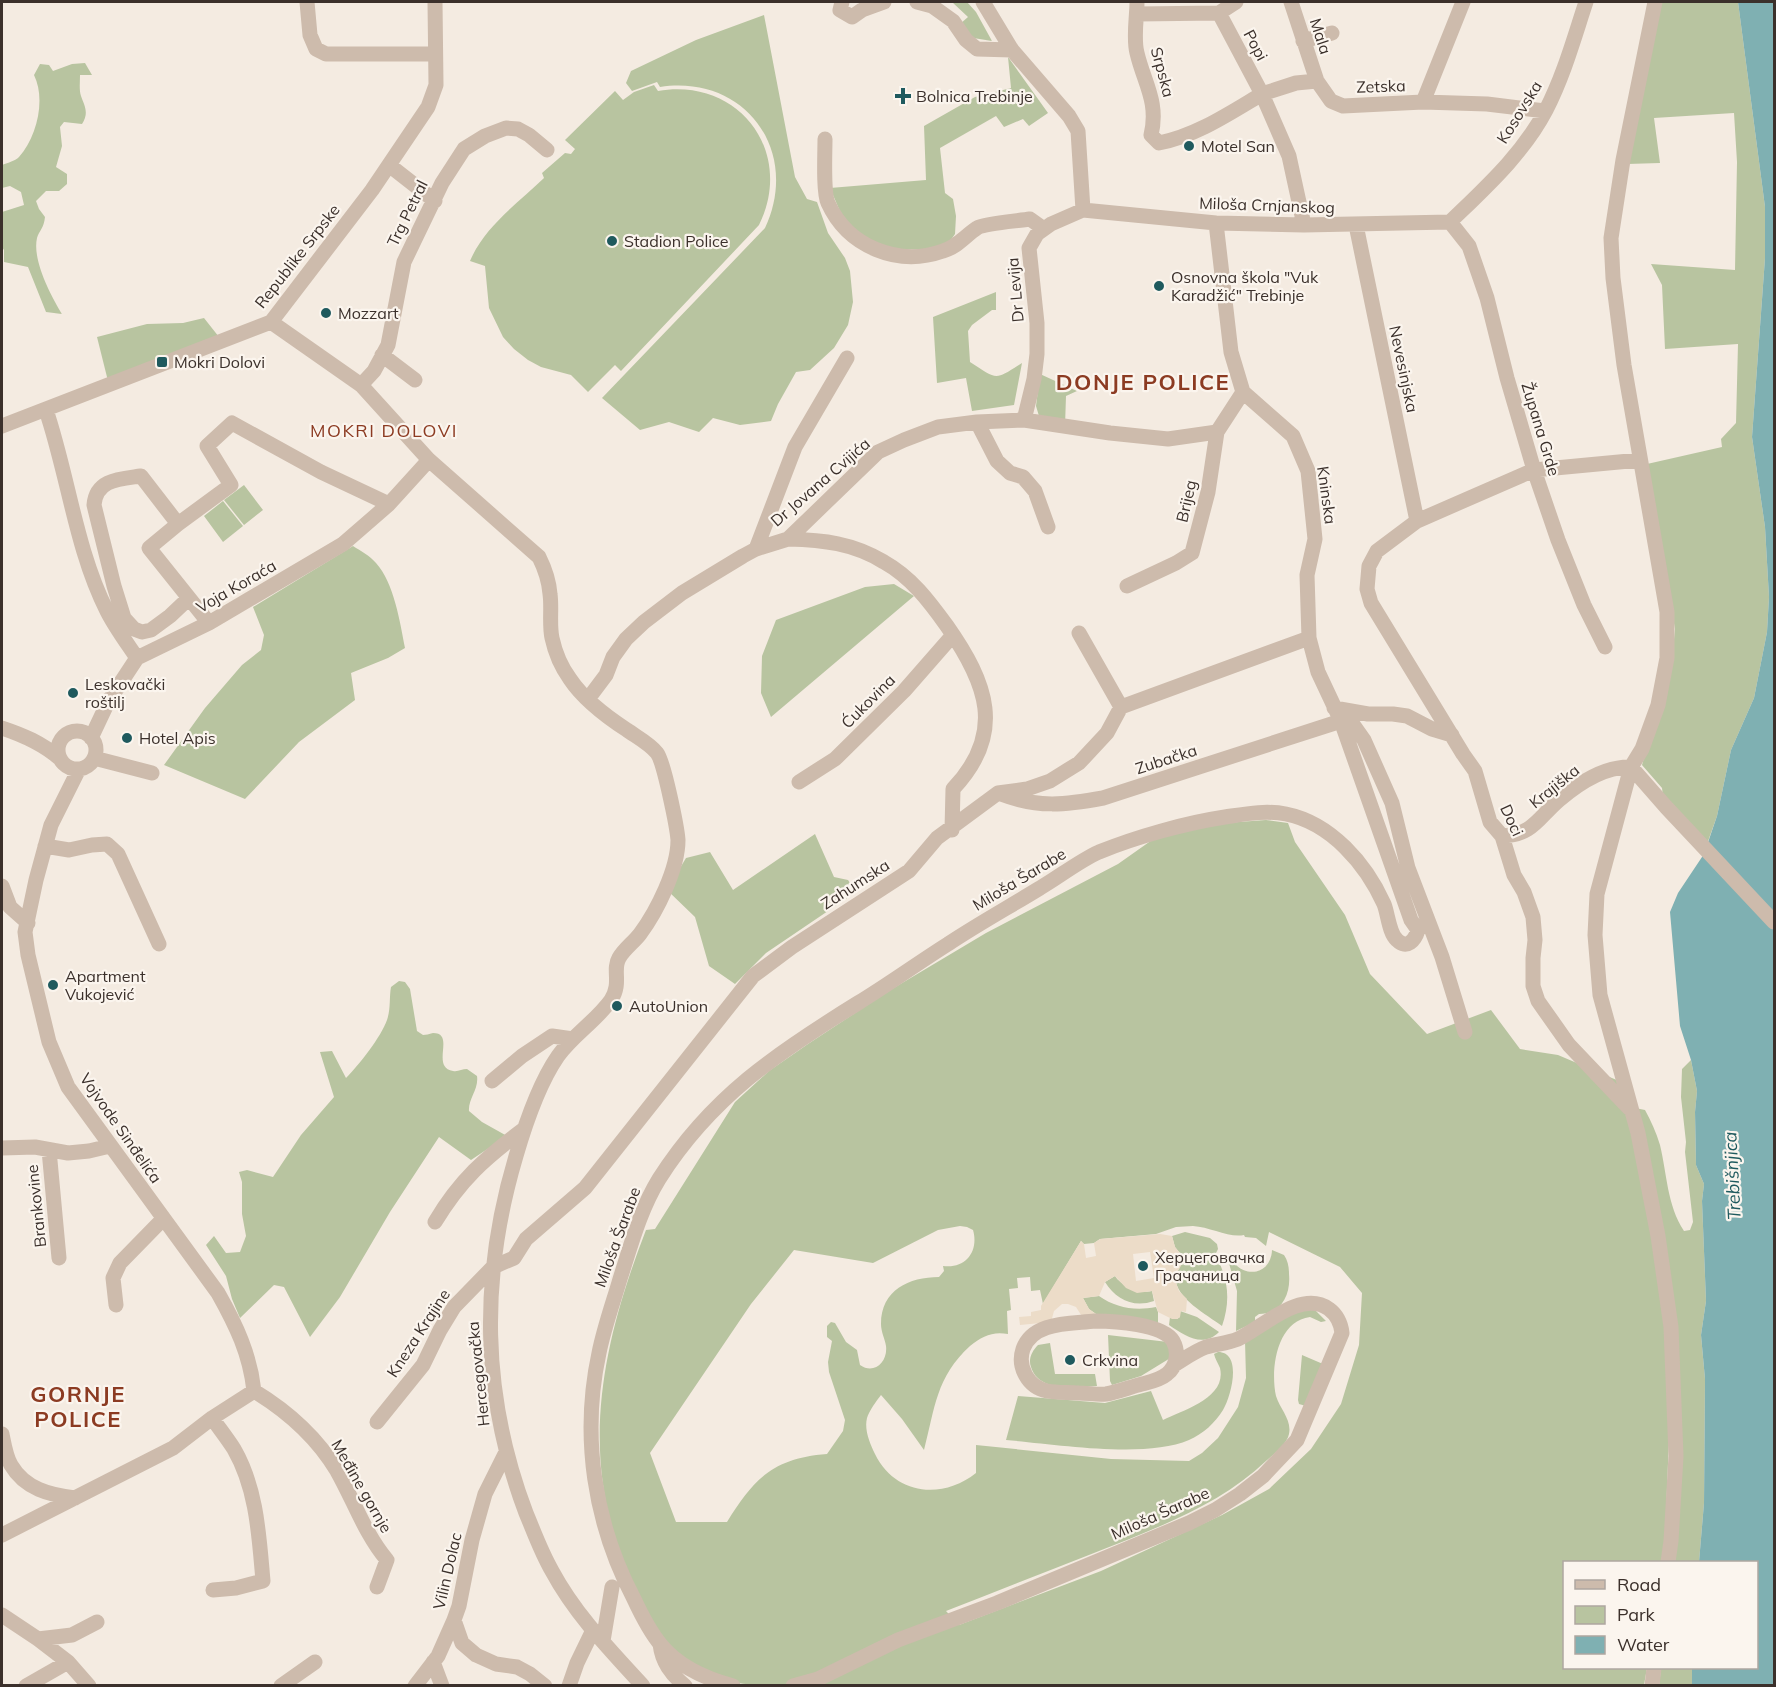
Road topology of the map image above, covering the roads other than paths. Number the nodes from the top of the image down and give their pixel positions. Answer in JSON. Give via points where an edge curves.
{"nodes":[{"id":1,"x":307,"y":2,"type":"edge"},
{"id":2,"x":435,"y":2,"type":"edge"},
{"id":3,"x":884,"y":2,"type":"edge"},
{"id":4,"x":917,"y":2,"type":"edge"},
{"id":5,"x":983,"y":2,"type":"edge"},
{"id":6,"x":1236,"y":2,"type":"edge"},
{"id":7,"x":1291,"y":2,"type":"edge"},
{"id":8,"x":1463,"y":2,"type":"edge"},
{"id":9,"x":1586,"y":2,"type":"edge"},
{"id":10,"x":1655,"y":2,"type":"edge"},
{"id":11,"x":841,"y":6,"type":"edge"},
{"id":12,"x":1137,"y":8,"type":"edge"},
{"id":13,"x":1219,"y":13,"type":"junction"},
{"id":14,"x":1332,"y":33,"type":"dead end"},
{"id":15,"x":1303,"y":41,"type":"junction"},
{"id":16,"x":1012,"y":50,"type":"junction"},
{"id":17,"x":435,"y":54,"type":"junction"},
{"id":18,"x":1317,"y":81,"type":"junction"},
{"id":19,"x":1262,"y":94,"type":"junction"},
{"id":20,"x":1423,"y":102,"type":"junction"},
{"id":21,"x":1545,"y":111,"type":"junction"},
{"id":22,"x":825,"y":139,"type":"dead end"},
{"id":23,"x":547,"y":150,"type":"dead end"},
{"id":24,"x":389,"y":165,"type":"junction"},
{"id":25,"x":435,"y":201,"type":"junction"},
{"id":26,"x":1083,"y":210,"type":"junction"},
{"id":27,"x":1450,"y":222,"type":"junction"},
{"id":28,"x":1216,"y":223,"type":"junction"},
{"id":29,"x":1304,"y":225,"type":"junction"},
{"id":30,"x":1356,"y":225,"type":"junction"},
{"id":31,"x":1044,"y":229,"type":"junction"},
{"id":32,"x":271,"y":322,"type":"junction"},
{"id":33,"x":382,"y":355,"type":"junction"},
{"id":34,"x":847,"y":358,"type":"dead end"},
{"id":35,"x":415,"y":380,"type":"dead end"},
{"id":36,"x":361,"y":385,"type":"junction"},
{"id":37,"x":1243,"y":392,"type":"junction"},
{"id":38,"x":46,"y":410,"type":"junction"},
{"id":39,"x":1024,"y":420,"type":"junction"},
{"id":40,"x":976,"y":422,"type":"junction"},
{"id":41,"x":2,"y":426,"type":"edge"},
{"id":42,"x":1217,"y":432,"type":"junction"},
{"id":43,"x":429,"y":460,"type":"junction"},
{"id":44,"x":1640,"y":460,"type":"junction"},
{"id":45,"x":1534,"y":470,"type":"junction"},
{"id":46,"x":389,"y":504,"type":"junction"},
{"id":47,"x":1417,"y":521,"type":"junction"},
{"id":48,"x":178,"y":524,"type":"junction"},
{"id":49,"x":1048,"y":526,"type":"dead end"},
{"id":50,"x":788,"y":538,"type":"junction"},
{"id":51,"x":756,"y":549,"type":"junction"},
{"id":52,"x":1127,"y":586,"type":"dead end"},
{"id":53,"x":188,"y":599,"type":"junction"},
{"id":54,"x":209,"y":623,"type":"junction"},
{"id":55,"x":1079,"y":633,"type":"dead end"},
{"id":56,"x":953,"y":635,"type":"junction"},
{"id":57,"x":1309,"y":638,"type":"junction"},
{"id":58,"x":1605,"y":646,"type":"dead end"},
{"id":59,"x":136,"y":658,"type":"junction"},
{"id":60,"x":588,"y":699,"type":"junction"},
{"id":61,"x":108,"y":702,"type":"junction"},
{"id":62,"x":1121,"y":707,"type":"junction"},
{"id":63,"x":1337,"y":715,"type":"junction"},
{"id":64,"x":2,"y":728,"type":"edge"},
{"id":65,"x":76,"y":731,"type":"junction"},
{"id":66,"x":1452,"y":735,"type":"junction"},
{"id":67,"x":24,"y":736,"type":"junction"},
{"id":68,"x":92,"y":738,"type":"junction"},
{"id":69,"x":62,"y":739,"type":"junction"},
{"id":70,"x":94,"y":758,"type":"junction"},
{"id":71,"x":68,"y":764,"type":"junction"},
{"id":72,"x":1631,"y":767,"type":"junction"},
{"id":73,"x":152,"y":773,"type":"dead end"},
{"id":74,"x":800,"y":782,"type":"dead end"},
{"id":75,"x":999,"y":793,"type":"junction"},
{"id":76,"x":952,"y":830,"type":"junction"},
{"id":77,"x":1502,"y":836,"type":"junction"},
{"id":78,"x":45,"y":846,"type":"junction"},
{"id":79,"x":2,"y":886,"type":"edge"},
{"id":80,"x":1774,"y":922,"type":"edge"},
{"id":81,"x":28,"y":923,"type":"junction"},
{"id":82,"x":159,"y":944,"type":"dead end"},
{"id":83,"x":1465,"y":1032,"type":"dead end"},
{"id":84,"x":573,"y":1039,"type":"junction"},
{"id":85,"x":492,"y":1081,"type":"dead end"},
{"id":86,"x":1631,"y":1110,"type":"junction"},
{"id":87,"x":524,"y":1129,"type":"junction"},
{"id":88,"x":110,"y":1146,"type":"junction"},
{"id":89,"x":2,"y":1148,"type":"edge"},
{"id":90,"x":49,"y":1150,"type":"junction"},
{"id":91,"x":163,"y":1219,"type":"junction"},
{"id":92,"x":435,"y":1222,"type":"dead end"},
{"id":93,"x":59,"y":1258,"type":"dead end"},
{"id":94,"x":493,"y":1267,"type":"junction"},
{"id":95,"x":117,"y":1305,"type":"dead end"},
{"id":96,"x":1171,"y":1338,"type":"junction"},
{"id":97,"x":1204,"y":1348,"type":"junction"},
{"id":98,"x":1174,"y":1365,"type":"junction"},
{"id":99,"x":254,"y":1391,"type":"junction"},
{"id":100,"x":212,"y":1418,"type":"junction"},
{"id":101,"x":377,"y":1422,"type":"dead end"},
{"id":102,"x":2,"y":1434,"type":"edge"},
{"id":103,"x":506,"y":1452,"type":"junction"},
{"id":104,"x":75,"y":1498,"type":"junction"},
{"id":105,"x":2,"y":1535,"type":"edge"},
{"id":106,"x":1668,"y":1561,"type":"edge"},
{"id":107,"x":377,"y":1587,"type":"dead end"},
{"id":108,"x":612,"y":1587,"type":"dead end"},
{"id":109,"x":213,"y":1590,"type":"dead end"},
{"id":110,"x":2,"y":1615,"type":"edge"},
{"id":111,"x":454,"y":1620,"type":"junction"},
{"id":112,"x":97,"y":1622,"type":"dead end"},
{"id":113,"x":598,"y":1636,"type":"junction"},
{"id":114,"x":38,"y":1639,"type":"junction"},
{"id":115,"x":660,"y":1644,"type":"junction"},
{"id":116,"x":68,"y":1662,"type":"junction"},
{"id":117,"x":315,"y":1662,"type":"dead end"},
{"id":118,"x":433,"y":1662,"type":"junction"},
{"id":119,"x":1654,"y":1669,"type":"edge"},
{"id":120,"x":26,"y":1686,"type":"edge"},
{"id":121,"x":89,"y":1686,"type":"edge"},
{"id":122,"x":280,"y":1686,"type":"edge"},
{"id":123,"x":415,"y":1686,"type":"edge"},
{"id":124,"x":442,"y":1686,"type":"edge"},
{"id":125,"x":545,"y":1686,"type":"edge"},
{"id":126,"x":569,"y":1686,"type":"edge"},
{"id":127,"x":643,"y":1686,"type":"edge"},
{"id":128,"x":685,"y":1686,"type":"edge"},
{"id":129,"x":733,"y":1686,"type":"edge"},
{"id":130,"x":793,"y":1686,"type":"edge"},
{"id":131,"x":1652,"y":1686,"type":"edge"}],
"edges":[{"from":1,"to":17,"type":"street","via":[[310,35],[316,50],[326,54]]},
{"from":2,"to":17,"type":"street","name":"Republike Srpske"},
{"from":3,"to":11,"type":"street","via":[[852,17]]},
{"from":4,"to":16,"type":"street","via":[[932,6],[953,21],[977,49]]},
{"from":5,"to":16,"type":"street"},
{"from":6,"to":13,"type":"street"},
{"from":7,"to":15,"type":"street","name":"Mala"},
{"from":8,"to":20,"type":"street"},
{"from":9,"to":21,"type":"street","name":"Kosovska","via":[[1562,76]]},
{"from":10,"to":44,"type":"street","via":[[1611,238],[1612,278]]},
{"from":12,"to":13,"type":"street"},
{"from":12,"to":19,"type":"street","name":"Srpska","via":[[1136,51],[1154,111],[1151,135],[1159,143],[1199,129]]},
{"from":13,"to":19,"type":"street","name":"Popi"},
{"from":14,"to":15,"type":"street"},
{"from":15,"to":18,"type":"street","name":"Mala"},
{"from":16,"to":26,"type":"street","via":[[1078,131]]},
{"from":17,"to":24,"type":"street","name":"Republike Srpske","via":[[434,94]]},
{"from":18,"to":19,"type":"street"},
{"from":18,"to":20,"type":"street","name":"Zetska","via":[[1331,101],[1343,106]]},
{"from":19,"to":29,"type":"street","via":[[1289,156]]},
{"from":20,"to":21,"type":"street","name":"Zetska"},
{"from":21,"to":27,"type":"street","name":"Kosovska","via":[[1503,170]]},
{"from":22,"to":31,"type":"street","via":[[827,201],[844,228],[863,244],[884,253],[918,257],[944,251],[978,227],[1030,219]]},
{"from":23,"to":25,"type":"street","name":"Trg Petral","via":[[518,129],[506,128],[485,136],[464,149]]},
{"from":24,"to":25,"type":"street"},
{"from":24,"to":32,"type":"street","name":"Republike Srpske"},
{"from":25,"to":33,"type":"street","name":"Trg Petral","via":[[404,262],[388,345]]},
{"from":26,"to":28,"type":"street","name":"Miloša Crnjanskog"},
{"from":26,"to":31,"type":"street"},
{"from":27,"to":30,"type":"street","name":"Miloša Crnjanskog"},
{"from":27,"to":45,"type":"street","name":"Župana Grde","via":[[1469,246],[1487,298]]},
{"from":28,"to":29,"type":"street","name":"Miloša Crnjanskog"},
{"from":28,"to":37,"type":"street","via":[[1231,352]]},
{"from":29,"to":30,"type":"street","name":"Miloša Crnjanskog"},
{"from":30,"to":47,"type":"street","name":"Nevesinjska"},
{"from":31,"to":39,"type":"street","name":"Dr Levija","via":[[1029,248],[1037,323],[1034,379]]},
{"from":32,"to":36,"type":"street"},
{"from":32,"to":38,"type":"street","name":"Republike Srpske"},
{"from":33,"to":35,"type":"street"},
{"from":33,"to":36,"type":"street","name":"Trg Petral"},
{"from":34,"to":51,"type":"street","name":"Dr Jovana Cvijića","via":[[795,447]]},
{"from":36,"to":43,"type":"street"},
{"from":37,"to":42,"type":"street","name":"Brijeg"},
{"from":37,"to":57,"type":"street","name":"Kninska","via":[[1293,436],[1308,471],[1315,539],[1307,575]]},
{"from":38,"to":41,"type":"street","name":"Republike Srpske"},
{"from":38,"to":59,"type":"street","via":[[86,558],[107,611]]},
{"from":39,"to":40,"type":"street","name":"Dr Jovana Cvijića"},
{"from":39,"to":42,"type":"street","name":"Dr Jovana Cvijića","via":[[1168,439]]},
{"from":40,"to":49,"type":"street","via":[[997,461],[1010,473],[1023,477],[1035,491]]},
{"from":40,"to":50,"type":"street","name":"Dr Jovana Cvijića","via":[[938,427],[878,452]]},
{"from":42,"to":52,"type":"street","name":"Brijeg","via":[[1208,492],[1192,553]]},
{"from":43,"to":46,"type":"street","name":"Voja Koraća"},
{"from":43,"to":60,"type":"street","via":[[539,557],[550,592],[557,652],[570,679]]},
{"from":44,"to":45,"type":"street","name":"Doci"},
{"from":44,"to":72,"type":"street","via":[[1667,612],[1667,658],[1651,729]]},
{"from":45,"to":47,"type":"street","name":"Doci"},
{"from":45,"to":58,"type":"street","name":"Župana Grde","via":[[1584,605]]},
{"from":46,"to":48,"type":"street","via":[[232,423],[207,446],[231,485]]},
{"from":46,"to":54,"type":"street","name":"Voja Koraća","via":[[343,544]]},
{"from":47,"to":66,"type":"street","name":"Doci","via":[[1377,551],[1369,566],[1367,589],[1371,603]]},
{"from":48,"to":53,"type":"street","via":[[149,548]]},
{"from":48,"to":53,"type":"street","name":"Voja Koraća","via":[[141,476],[112,481],[95,495],[99,529],[124,618],[134,629],[151,630]]},
{"from":50,"to":51,"type":"street","name":"Dr Jovana Cvijića"},
{"from":50,"to":56,"type":"street","via":[[824,540],[858,549],[885,562],[913,583]]},
{"from":51,"to":60,"type":"street","name":"Dr Jovana Cvijića","via":[[682,593],[644,622],[626,639]]},
{"from":53,"to":54,"type":"street"},
{"from":54,"to":59,"type":"street","name":"Voja Koraća"},
{"from":55,"to":62,"type":"street"},
{"from":56,"to":74,"type":"street","name":"Ćukovina","via":[[836,759]]},
{"from":56,"to":76,"type":"street","via":[[974,667],[983,691],[986,720],[976,758],[953,789]]},
{"from":57,"to":62,"type":"street"},
{"from":57,"to":63,"type":"street","name":"Kninska","via":[[1318,672]]},
{"from":59,"to":61,"type":"street"},
{"from":60,"to":84,"type":"street","name":"Hercegovačka","via":[[661,758],[678,837],[672,868],[658,904],[642,931],[620,955],[617,987],[611,999]]},
{"from":61,"to":65,"type":"street"},
{"from":61,"to":68,"type":"street"},
{"from":62,"to":75,"type":"street","name":"Zahumska","via":[[1107,733],[1079,763],[1050,781]]},
{"from":63,"to":66,"type":"street","via":[[1407,716]]},
{"from":63,"to":75,"type":"street","name":"Zubačka","via":[[1103,798],[1064,805],[1026,802]]},
{"from":63,"to":83,"type":"street","via":[[1357,728],[1392,803],[1408,868]]},
{"from":63,"to":115,"type":"street","name":"Miloša Šarabe","via":[[1411,920],[1418,930],[1410,943],[1398,942],[1394,937],[1378,891],[1352,855],[1328,832],[1286,814],[1259,812],[1204,820],[1094,854],[946,945],[764,1065],[733,1090],[676,1154],[645,1204],[633,1237],[598,1353],[592,1398],[591,1448],[608,1540],[622,1577]]},
{"from":64,"to":67,"type":"street"},
{"from":65,"to":68,"type":"street"},
{"from":65,"to":69,"type":"street"},
{"from":66,"to":77,"type":"street","name":"Doci","via":[[1475,771],[1490,822]]},
{"from":67,"to":69,"type":"street"},
{"from":67,"to":71,"type":"street"},
{"from":68,"to":70,"type":"street"},
{"from":69,"to":71,"type":"street","via":[[58,751]]},
{"from":70,"to":71,"type":"street","via":[[91,764]]},
{"from":70,"to":73,"type":"street"},
{"from":71,"to":78,"type":"street","name":"Vojvode Sinđelića","via":[[62,800]]},
{"from":72,"to":77,"type":"street","name":"Krajiška","via":[[1610,769],[1591,778],[1527,831]]},
{"from":72,"to":80,"type":"street"},
{"from":72,"to":86,"type":"street","via":[[1597,894],[1595,935],[1600,995]]},
{"from":75,"to":76,"type":"street","name":"Zahumska"},
{"from":76,"to":94,"type":"street","name":"Zahumska","via":[[937,838],[909,871],[753,976],[585,1188],[526,1239],[514,1258]]},
{"from":77,"to":86,"type":"street","name":"Doci","via":[[1533,917],[1533,986],[1538,1001],[1569,1045]]},
{"from":78,"to":81,"type":"street","name":"Vojvode Sinđelića"},
{"from":78,"to":82,"type":"street","via":[[69,850],[107,844],[118,854]]},
{"from":79,"to":81,"type":"street","via":[[10,907]]},
{"from":81,"to":88,"type":"street","name":"Vojvode Sinđelića","via":[[28,955],[50,1042],[68,1087]]},
{"from":84,"to":85,"type":"street","via":[[552,1036]]},
{"from":84,"to":87,"type":"street","name":"Hercegovačka","via":[[557,1058]]},
{"from":86,"to":106,"type":"street","via":[[1658,1236],[1671,1327],[1677,1456]]},
{"from":87,"to":92,"type":"street","name":"Hercegovačka","via":[[473,1170]]},
{"from":87,"to":94,"type":"street","name":"Hercegovačka","via":[[504,1198]]},
{"from":88,"to":90,"type":"street","name":"Brankovine","via":[[68,1153]]},
{"from":88,"to":91,"type":"street","name":"Vojvode Sinđelića"},
{"from":89,"to":90,"type":"street","name":"Brankovine"},
{"from":90,"to":93,"type":"street","name":"Brankovine"},
{"from":91,"to":95,"type":"street","via":[[120,1263],[113,1278]]},
{"from":91,"to":99,"type":"street","name":"Vojvode Sinđelića","via":[[233,1319],[251,1365]]},
{"from":94,"to":101,"type":"street","name":"Kneza Krajine","via":[[454,1307],[423,1365]]},
{"from":94,"to":103,"type":"street","name":"Hercegovačka","via":[[491,1354]]},
{"from":96,"to":97,"type":"street"},
{"from":96,"to":98,"type":"street","via":[[1176,1353]]},
{"from":96,"to":98,"type":"street","via":[[1162,1330],[1102,1321],[1049,1327],[1027,1340],[1021,1366],[1026,1378],[1046,1391],[1105,1394],[1160,1379]]},
{"from":97,"to":98,"type":"street"},
{"from":97,"to":130,"type":"street","name":"Miloša Šarabe","via":[[1236,1340],[1296,1305],[1308,1303],[1328,1308],[1337,1317],[1342,1333],[1297,1440],[1240,1494],[1189,1523],[898,1640],[818,1679]]},
{"from":99,"to":100,"type":"street"},
{"from":99,"to":107,"type":"street","name":"Međine gornje","via":[[281,1407],[314,1438],[335,1469],[387,1560]]},
{"from":100,"to":104,"type":"street","via":[[174,1448]]},
{"from":100,"to":109,"type":"street","via":[[235,1450],[252,1494],[263,1581]]},
{"from":102,"to":104,"type":"street","via":[[10,1464],[25,1482],[55,1496]]},
{"from":103,"to":111,"type":"street","name":"Vilin Dolac","via":[[485,1494]]},
{"from":103,"to":113,"type":"street","name":"Hercegovačka","via":[[539,1546],[564,1593]]},
{"from":104,"to":105,"type":"street"},
{"from":108,"to":113,"type":"street"},
{"from":110,"to":114,"type":"street"},
{"from":111,"to":118,"type":"street"},
{"from":111,"to":125,"type":"street","name":"Vilin Dolac","via":[[462,1643],[476,1655],[517,1668]]},
{"from":112,"to":114,"type":"street","via":[[72,1635]]},
{"from":113,"to":126,"type":"street","via":[[577,1663]]},
{"from":113,"to":127,"type":"street","name":"Hercegovačka"},
{"from":114,"to":116,"type":"street"},
{"from":115,"to":128,"type":"street","via":[[667,1667]]},
{"from":115,"to":129,"type":"street","name":"Miloša Šarabe","via":[[686,1666]]},
{"from":116,"to":120,"type":"street"},
{"from":116,"to":121,"type":"street"},
{"from":117,"to":122,"type":"street"},
{"from":118,"to":123,"type":"street"},
{"from":118,"to":124,"type":"street"},
{"from":119,"to":131,"type":"street"}]}
